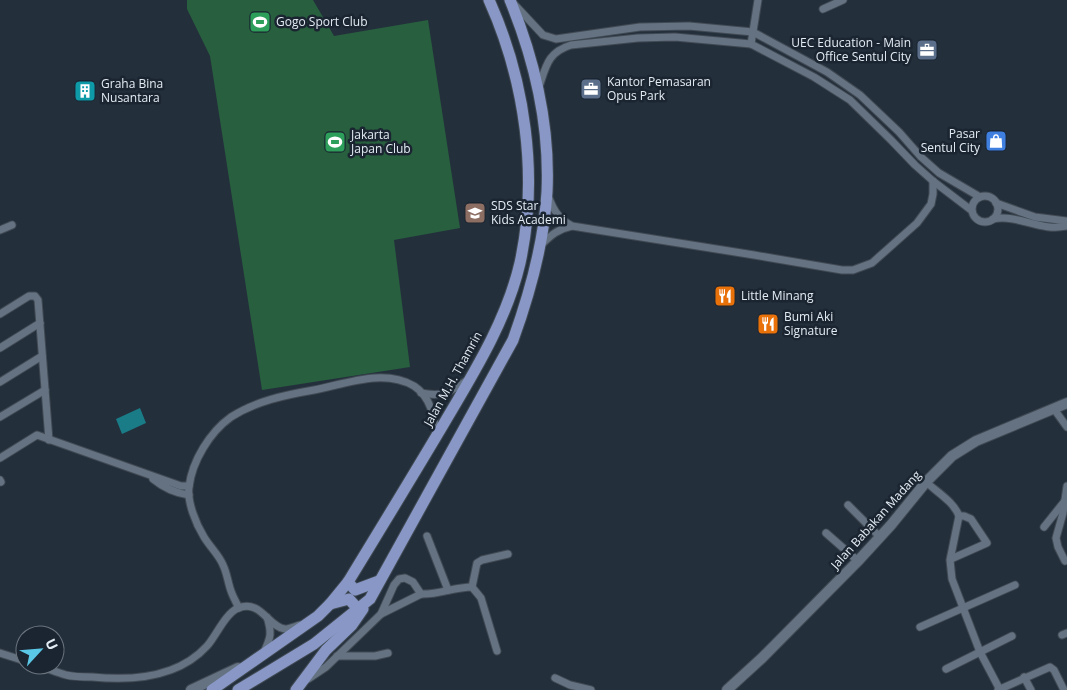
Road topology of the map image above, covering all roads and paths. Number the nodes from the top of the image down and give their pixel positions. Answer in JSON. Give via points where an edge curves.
{"nodes":[{"id":1,"x":489,"y":0,"type":"edge"},
{"id":2,"x":511,"y":0,"type":"edge"},
{"id":3,"x":758,"y":0,"type":"edge"},
{"id":4,"x":844,"y":0,"type":"edge"},
{"id":5,"x":823,"y":9,"type":"dead end"},
{"id":6,"x":689,"y":26,"type":"junction"},
{"id":7,"x":753,"y":32,"type":"junction"},
{"id":8,"x":525,"y":38,"type":"junction"},
{"id":9,"x":689,"y":39,"type":"junction"},
{"id":10,"x":750,"y":44,"type":"junction"},
{"id":11,"x":507,"y":48,"type":"junction"},
{"id":12,"x":532,"y":60,"type":"junction"},
{"id":13,"x":513,"y":66,"type":"junction"},
{"id":14,"x":538,"y":90,"type":"junction"},
{"id":15,"x":933,"y":181,"type":"junction"},
{"id":16,"x":547,"y":193,"type":"junction"},
{"id":17,"x":980,"y":197,"type":"junction"},
{"id":18,"x":996,"y":203,"type":"junction"},
{"id":19,"x":972,"y":210,"type":"junction"},
{"id":20,"x":993,"y":220,"type":"junction"},
{"id":21,"x":1067,"y":221,"type":"edge"},
{"id":22,"x":12,"y":225,"type":"dead end"},
{"id":23,"x":572,"y":226,"type":"junction"},
{"id":24,"x":1067,"y":226,"type":"edge"},
{"id":25,"x":0,"y":230,"type":"edge"},
{"id":26,"x":539,"y":247,"type":"junction"},
{"id":27,"x":520,"y":263,"type":"junction"},
{"id":28,"x":535,"y":267,"type":"junction"},
{"id":29,"x":0,"y":314,"type":"edge"},
{"id":30,"x":40,"y":323,"type":"junction"},
{"id":31,"x":0,"y":348,"type":"edge"},
{"id":32,"x":42,"y":356,"type":"junction"},
{"id":33,"x":471,"y":378,"type":"junction"},
{"id":34,"x":0,"y":382,"type":"edge"},
{"id":35,"x":45,"y":390,"type":"junction"},
{"id":36,"x":421,"y":392,"type":"junction"},
{"id":37,"x":1067,"y":403,"type":"edge"},
{"id":38,"x":1054,"y":409,"type":"junction"},
{"id":39,"x":0,"y":417,"type":"edge"},
{"id":40,"x":1067,"y":427,"type":"edge"},
{"id":41,"x":437,"y":437,"type":"junction"},
{"id":42,"x":49,"y":440,"type":"junction"},
{"id":43,"x":0,"y":458,"type":"edge"},
{"id":44,"x":149,"y":475,"type":"junction"},
{"id":45,"x":926,"y":482,"type":"junction"},
{"id":46,"x":189,"y":486,"type":"junction"},
{"id":47,"x":1067,"y":486,"type":"edge"},
{"id":48,"x":189,"y":495,"type":"junction"},
{"id":49,"x":1064,"y":502,"type":"junction"},
{"id":50,"x":848,"y":505,"type":"dead end"},
{"id":51,"x":959,"y":516,"type":"junction"},
{"id":52,"x":1044,"y":527,"type":"dead end"},
{"id":53,"x":826,"y":533,"type":"dead end"},
{"id":54,"x":427,"y":536,"type":"dead end"},
{"id":55,"x":880,"y":537,"type":"junction"},
{"id":56,"x":508,"y":554,"type":"dead end"},
{"id":57,"x":950,"y":559,"type":"junction"},
{"id":58,"x":858,"y":561,"type":"junction"},
{"id":59,"x":1065,"y":561,"type":"dead end"},
{"id":60,"x":379,"y":581,"type":"junction"},
{"id":61,"x":348,"y":582,"type":"junction"},
{"id":62,"x":1016,"y":585,"type":"dead end"},
{"id":63,"x":472,"y":587,"type":"junction"},
{"id":64,"x":448,"y":590,"type":"junction"},
{"id":65,"x":421,"y":594,"type":"junction"},
{"id":66,"x":370,"y":599,"type":"junction"},
{"id":67,"x":330,"y":604,"type":"junction"},
{"id":68,"x":239,"y":608,"type":"junction"},
{"id":69,"x":358,"y":609,"type":"junction"},
{"id":70,"x":963,"y":609,"type":"junction"},
{"id":71,"x":381,"y":614,"type":"junction"},
{"id":72,"x":266,"y":617,"type":"junction"},
{"id":73,"x":309,"y":623,"type":"junction"},
{"id":74,"x":920,"y":627,"type":"dead end"},
{"id":75,"x":1012,"y":636,"type":"dead end"},
{"id":76,"x":497,"y":651,"type":"dead end"},
{"id":77,"x":980,"y":652,"type":"junction"},
{"id":78,"x":0,"y":653,"type":"edge"},
{"id":79,"x":388,"y":653,"type":"dead end"},
{"id":80,"x":262,"y":656,"type":"junction"},
{"id":81,"x":337,"y":656,"type":"junction"},
{"id":82,"x":15,"y":658,"type":"edge"},
{"id":83,"x":946,"y":669,"type":"dead end"},
{"id":84,"x":65,"y":675,"type":"edge"},
{"id":85,"x":1024,"y":677,"type":"junction"},
{"id":86,"x":555,"y":678,"type":"dead end"},
{"id":87,"x":298,"y":687,"type":"edge"},
{"id":88,"x":191,"y":690,"type":"edge"},
{"id":89,"x":212,"y":690,"type":"edge"},
{"id":90,"x":238,"y":690,"type":"edge"},
{"id":91,"x":592,"y":690,"type":"edge"},
{"id":92,"x":728,"y":690,"type":"edge"},
{"id":93,"x":999,"y":690,"type":"edge"},
{"id":94,"x":1030,"y":690,"type":"edge"},
{"id":95,"x":1064,"y":690,"type":"edge"}],
"edges":[{"from":1,"to":11,"type":"main road","name":"Jalan M.H. Thamrin"},
{"from":2,"to":6,"type":"street","via":[[543,35],[556,39],[628,28]]},
{"from":2,"to":8,"type":"main road"},
{"from":3,"to":7,"type":"street"},
{"from":4,"to":5,"type":"street"},
{"from":6,"to":7,"type":"street"},
{"from":6,"to":9,"type":"street"},
{"from":7,"to":10,"type":"street"},
{"from":7,"to":17,"type":"street","via":[[827,72],[860,95],[921,158],[939,173]]},
{"from":8,"to":11,"type":"main road","via":[[521,48]]},
{"from":8,"to":12,"type":"main road"},
{"from":9,"to":10,"type":"street"},
{"from":9,"to":14,"type":"street","via":[[638,38],[560,48],[546,64]]},
{"from":10,"to":15,"type":"street","via":[[850,100]]},
{"from":11,"to":13,"type":"main road","name":"Jalan M.H. Thamrin"},
{"from":12,"to":13,"type":"main road","via":[[517,60]]},
{"from":12,"to":14,"type":"main road"},
{"from":13,"to":27,"type":"main road","name":"Jalan M.H. Thamrin","via":[[520,93],[527,152],[526,228]]},
{"from":14,"to":16,"type":"main road","via":[[546,152]]},
{"from":15,"to":19,"type":"street"},
{"from":15,"to":23,"type":"street","via":[[931,204],[917,223],[872,263],[852,270]]},
{"from":16,"to":23,"type":"street","via":[[554,211],[562,221]]},
{"from":16,"to":26,"type":"main road"},
{"from":17,"to":18,"type":"street","via":[[988,196]]},
{"from":17,"to":19,"type":"street","via":[[973,202]]},
{"from":18,"to":20,"type":"street","via":[[998,212]]},
{"from":18,"to":21,"type":"street","via":[[1035,218]]},
{"from":19,"to":20,"type":"street","via":[[978,221],[986,223]]},
{"from":20,"to":24,"type":"street","via":[[1004,217],[1036,225]]},
{"from":22,"to":25,"type":"street"},
{"from":23,"to":26,"type":"street","via":[[561,228]]},
{"from":26,"to":28,"type":"main road"},
{"from":27,"to":28,"type":"main road"},
{"from":27,"to":33,"type":"main road","name":"Jalan M.H. Thamrin","via":[[504,309]]},
{"from":28,"to":60,"type":"main road","via":[[513,340]]},
{"from":29,"to":30,"type":"street","via":[[35,296]]},
{"from":30,"to":31,"type":"street"},
{"from":30,"to":32,"type":"street"},
{"from":32,"to":34,"type":"street"},
{"from":32,"to":35,"type":"street"},
{"from":33,"to":36,"type":"street","via":[[446,394],[434,396]]},
{"from":33,"to":41,"type":"main road","name":"Jalan M.H. Thamrin"},
{"from":35,"to":39,"type":"street"},
{"from":35,"to":42,"type":"street"},
{"from":36,"to":41,"type":"street","via":[[434,413]]},
{"from":36,"to":46,"type":"street","via":[[399,380],[367,379],[298,392],[251,406],[226,421],[200,452]]},
{"from":37,"to":38,"type":"main road","name":"Jalan Babakan Madang"},
{"from":38,"to":40,"type":"street"},
{"from":38,"to":45,"type":"main road","name":"Jalan Babakan Madang","via":[[970,445],[952,456]]},
{"from":41,"to":61,"type":"main road","name":"Jalan M.H. Thamrin"},
{"from":42,"to":43,"type":"street","via":[[37,435]]},
{"from":42,"to":44,"type":"street"},
{"from":44,"to":46,"type":"street"},
{"from":44,"to":48,"type":"street","via":[[163,487]]},
{"from":45,"to":51,"type":"street","via":[[952,505]]},
{"from":45,"to":55,"type":"main road","name":"Jalan Babakan Madang"},
{"from":46,"to":48,"type":"street"},
{"from":47,"to":49,"type":"street"},
{"from":48,"to":68,"type":"street","via":[[196,522],[223,565]]},
{"from":49,"to":52,"type":"street"},
{"from":49,"to":59,"type":"street","via":[[1056,538]]},
{"from":50,"to":55,"type":"street"},
{"from":51,"to":57,"type":"street"},
{"from":51,"to":57,"type":"street","via":[[970,519],[987,543]]},
{"from":53,"to":58,"type":"street"},
{"from":54,"to":64,"type":"street"},
{"from":55,"to":58,"type":"main road","name":"Jalan Babakan Madang"},
{"from":56,"to":63,"type":"street","via":[[477,563]]},
{"from":57,"to":70,"type":"street","via":[[952,579]]},
{"from":58,"to":92,"type":"main road","name":"Jalan Babakan Madang"},
{"from":60,"to":61,"type":"main road","via":[[355,590]]},
{"from":60,"to":66,"type":"main road"},
{"from":61,"to":67,"type":"main road","name":"Jalan M.H. Thamrin"},
{"from":62,"to":70,"type":"street"},
{"from":63,"to":64,"type":"street"},
{"from":63,"to":76,"type":"street","via":[[480,598]]},
{"from":64,"to":65,"type":"street"},
{"from":65,"to":71,"type":"street"},
{"from":65,"to":71,"type":"street","via":[[413,582],[399,579]]},
{"from":66,"to":69,"type":"main road"},
{"from":66,"to":87,"type":"main road","via":[[352,626],[326,650]]},
{"from":67,"to":69,"type":"main road","via":[[350,599]]},
{"from":67,"to":73,"type":"main road","name":"Jalan M.H. Thamrin"},
{"from":68,"to":72,"type":"street","via":[[261,611]]},
{"from":68,"to":84,"type":"street","via":[[207,646],[173,669],[137,678]]},
{"from":69,"to":90,"type":"main road","via":[[314,644]]},
{"from":70,"to":74,"type":"street"},
{"from":70,"to":77,"type":"street"},
{"from":71,"to":81,"type":"street"},
{"from":72,"to":73,"type":"street","via":[[286,629]]},
{"from":72,"to":80,"type":"street","via":[[271,630],[270,640]]},
{"from":73,"to":80,"type":"main road","name":"Jalan M.H. Thamrin"},
{"from":75,"to":77,"type":"street"},
{"from":77,"to":83,"type":"street"},
{"from":77,"to":93,"type":"street"},
{"from":78,"to":82,"type":"street"},
{"from":79,"to":81,"type":"street"},
{"from":80,"to":88,"type":"main road"},
{"from":80,"to":89,"type":"main road","name":"Jalan M.H. Thamrin"},
{"from":81,"to":87,"type":"street"},
{"from":85,"to":93,"type":"street"},
{"from":85,"to":94,"type":"street"},
{"from":85,"to":95,"type":"street","via":[[1050,667]]},
{"from":86,"to":91,"type":"street"}]}
